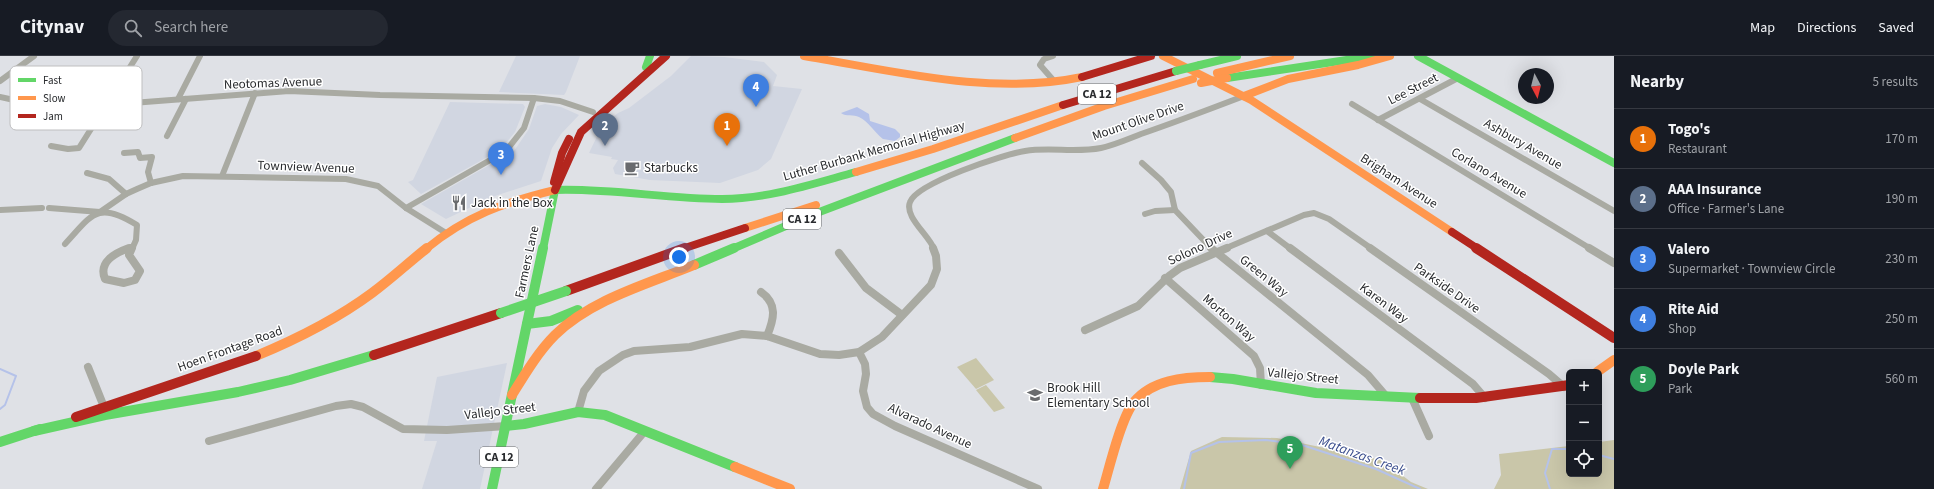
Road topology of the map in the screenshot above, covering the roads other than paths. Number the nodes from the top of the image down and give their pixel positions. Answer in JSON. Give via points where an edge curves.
{"nodes":[{"id":1,"x":34,"y":56,"type":"edge"},
{"id":2,"x":137,"y":56,"type":"edge"},
{"id":3,"x":200,"y":56,"type":"edge"},
{"id":4,"x":650,"y":56,"type":"edge"},
{"id":5,"x":658,"y":56,"type":"edge"},
{"id":6,"x":666,"y":56,"type":"edge"},
{"id":7,"x":804,"y":56,"type":"edge"},
{"id":8,"x":1053,"y":56,"type":"edge"},
{"id":9,"x":1132,"y":56,"type":"edge"},
{"id":10,"x":1151,"y":56,"type":"edge"},
{"id":11,"x":1163,"y":56,"type":"edge"},
{"id":12,"x":1214,"y":56,"type":"edge"},
{"id":13,"x":1237,"y":56,"type":"edge"},
{"id":14,"x":1290,"y":56,"type":"edge"},
{"id":15,"x":1373,"y":56,"type":"edge"},
{"id":16,"x":1390,"y":56,"type":"edge"},
{"id":17,"x":1418,"y":56,"type":"edge"},
{"id":18,"x":1197,"y":63,"type":"junction"},
{"id":19,"x":20,"y":66,"type":"edge"},
{"id":20,"x":131,"y":66,"type":"edge"},
{"id":21,"x":646,"y":67,"type":"junction"},
{"id":22,"x":10,"y":73,"type":"edge"},
{"id":23,"x":1458,"y":78,"type":"junction"},
{"id":24,"x":0,"y":80,"type":"edge"},
{"id":25,"x":1054,"y":80,"type":"junction"},
{"id":26,"x":1197,"y":81,"type":"junction"},
{"id":27,"x":1038,"y":85,"type":"junction"},
{"id":28,"x":255,"y":93,"type":"junction"},
{"id":29,"x":1244,"y":96,"type":"junction"},
{"id":30,"x":0,"y":97,"type":"edge"},
{"id":31,"x":534,"y":98,"type":"junction"},
{"id":32,"x":10,"y":99,"type":"edge"},
{"id":33,"x":178,"y":99,"type":"junction"},
{"id":34,"x":186,"y":99,"type":"junction"},
{"id":35,"x":1420,"y":99,"type":"junction"},
{"id":36,"x":142,"y":102,"type":"edge"},
{"id":37,"x":1352,"y":104,"type":"dead end"},
{"id":38,"x":593,"y":112,"type":"junction"},
{"id":39,"x":1378,"y":120,"type":"junction"},
{"id":40,"x":90,"y":130,"type":"edge"},
{"id":41,"x":167,"y":136,"type":"dead end"},
{"id":42,"x":51,"y":146,"type":"dead end"},
{"id":43,"x":990,"y":147,"type":"junction"},
{"id":44,"x":124,"y":153,"type":"dead end"},
{"id":45,"x":1142,"y":163,"type":"dead end"},
{"id":46,"x":1614,"y":163,"type":"edge"},
{"id":47,"x":87,"y":173,"type":"dead end"},
{"id":48,"x":222,"y":176,"type":"junction"},
{"id":49,"x":151,"y":184,"type":"junction"},
{"id":50,"x":555,"y":190,"type":"junction"},
{"id":51,"x":126,"y":194,"type":"junction"},
{"id":52,"x":42,"y":208,"type":"dead end"},
{"id":53,"x":49,"y":208,"type":"dead end"},
{"id":54,"x":406,"y":208,"type":"junction"},
{"id":55,"x":0,"y":210,"type":"edge"},
{"id":56,"x":1175,"y":210,"type":"junction"},
{"id":57,"x":1614,"y":211,"type":"edge"},
{"id":58,"x":100,"y":212,"type":"junction"},
{"id":59,"x":1314,"y":213,"type":"joint"},
{"id":60,"x":1145,"y":214,"type":"dead end"},
{"id":61,"x":1267,"y":231,"type":"junction"},
{"id":62,"x":446,"y":233,"type":"junction"},
{"id":63,"x":65,"y":244,"type":"dead end"},
{"id":64,"x":132,"y":247,"type":"junction"},
{"id":65,"x":1215,"y":252,"type":"junction"},
{"id":66,"x":839,"y":253,"type":"dead end"},
{"id":67,"x":1614,"y":264,"type":"edge"},
{"id":68,"x":1165,"y":278,"type":"junction"},
{"id":69,"x":761,"y":292,"type":"dead end"},
{"id":70,"x":616,"y":298,"type":"junction"},
{"id":71,"x":902,"y":315,"type":"junction"},
{"id":72,"x":526,"y":324,"type":"junction"},
{"id":73,"x":1085,"y":330,"type":"dead end"},
{"id":74,"x":767,"y":336,"type":"junction"},
{"id":75,"x":1614,"y":338,"type":"edge"},
{"id":76,"x":859,"y":352,"type":"junction"},
{"id":77,"x":1614,"y":360,"type":"edge"},
{"id":78,"x":88,"y":367,"type":"dead end"},
{"id":79,"x":1601,"y":369,"type":"edge"},
{"id":80,"x":1261,"y":385,"type":"junction"},
{"id":81,"x":1566,"y":386,"type":"edge"},
{"id":82,"x":512,"y":395,"type":"junction"},
{"id":83,"x":1386,"y":396,"type":"junction"},
{"id":84,"x":1412,"y":398,"type":"junction"},
{"id":85,"x":1485,"y":398,"type":"junction"},
{"id":86,"x":104,"y":407,"type":"junction"},
{"id":87,"x":578,"y":412,"type":"junction"},
{"id":88,"x":506,"y":426,"type":"junction"},
{"id":89,"x":34,"y":431,"type":"junction"},
{"id":90,"x":644,"y":432,"type":"junction"},
{"id":91,"x":1429,"y":436,"type":"dead end"},
{"id":92,"x":209,"y":441,"type":"dead end"},
{"id":93,"x":0,"y":442,"type":"edge"},
{"id":94,"x":492,"y":489,"type":"edge"},
{"id":95,"x":596,"y":489,"type":"edge"},
{"id":96,"x":790,"y":489,"type":"edge"},
{"id":97,"x":1038,"y":489,"type":"edge"},
{"id":98,"x":1103,"y":489,"type":"edge"}],
"edges":[{"from":1,"to":19,"type":"street"},
{"from":2,"to":20,"type":"street"},
{"from":3,"to":33,"type":"street"},
{"from":4,"to":21,"type":"main road"},
{"from":5,"to":21,"type":"main road","name":"Farmers Lane"},
{"from":6,"to":50,"type":"main road","via":[[581,132],[573,144]]},
{"from":7,"to":27,"type":"main road","via":[[983,84]]},
{"from":8,"to":25,"type":"street","via":[[1044,59],[1040,65]]},
{"from":9,"to":25,"type":"main road"},
{"from":10,"to":27,"type":"main road","via":[[1086,76]]},
{"from":11,"to":29,"type":"main road","name":"Brigham Avenue"},
{"from":12,"to":18,"type":"main road"},
{"from":13,"to":18,"type":"main road","name":"Luther Burbank Memorial Highway","number":"CA 12"},
{"from":14,"to":26,"type":"main road","number":"CA 12","via":[[1217,73]]},
{"from":15,"to":26,"type":"main road","bridge":true},
{"from":16,"to":29,"type":"main road","via":[[1288,79]]},
{"from":17,"to":23,"type":"main road"},
{"from":18,"to":50,"type":"main road","name":"Luther Burbank Memorial Highway","number":"CA 12","bridge":true,"via":[[926,152],[765,195],[717,199],[596,188]]},
{"from":21,"to":38,"type":"main road","name":"Farmers Lane"},
{"from":22,"to":24,"type":"street"},
{"from":23,"to":35,"type":"street","name":"Lee Street"},
{"from":23,"to":46,"type":"main road"},
{"from":25,"to":27,"type":"main road"},
{"from":26,"to":43,"type":"main road","number":"CA 12","via":[[1104,106]]},
{"from":28,"to":31,"type":"street","name":"Neotomas Avenue","via":[[309,91],[380,96]]},
{"from":28,"to":34,"type":"street","name":"Neotomas Avenue"},
{"from":28,"to":48,"type":"street"},
{"from":29,"to":71,"type":"street","name":"Mount Olive Drive","via":[[1101,148],[1016,152],[959,172],[914,196],[909,205],[910,215],[932,243],[938,263],[931,286]]},
{"from":29,"to":75,"type":"main road","name":"Brigham Avenue"},
{"from":30,"to":32,"type":"street","name":"Neotomas Avenue"},
{"from":31,"to":38,"type":"street","name":"Neotomas Avenue","via":[[560,101]]},
{"from":31,"to":54,"type":"street","via":[[524,128],[506,151]]},
{"from":33,"to":34,"type":"street","name":"Neotomas Avenue"},
{"from":33,"to":36,"type":"street","name":"Neotomas Avenue"},
{"from":34,"to":41,"type":"street"},
{"from":35,"to":39,"type":"street","name":"Lee Street"},
{"from":35,"to":57,"type":"street","name":"Ashbury Avenue"},
{"from":37,"to":39,"type":"street","name":"Corlano Avenue"},
{"from":38,"to":50,"type":"main road","name":"Farmers Lane","via":[[576,129],[562,153],[554,180]]},
{"from":39,"to":67,"type":"street","name":"Corlano Avenue"},
{"from":40,"to":42,"type":"street","via":[[79,148]]},
{"from":43,"to":70,"type":"main road","number":"CA 12","via":[[802,219]]},
{"from":43,"to":89,"type":"main road","bridge":true,"via":[[343,365],[238,392],[105,415]]},
{"from":44,"to":49,"type":"street","via":[[138,152],[140,158],[152,157],[148,172]]},
{"from":45,"to":56,"type":"street","name":"Green Way","via":[[1171,192]]},
{"from":47,"to":51,"type":"street","via":[[115,181]]},
{"from":48,"to":49,"type":"street","name":"Townview Avenue","via":[[183,176]]},
{"from":48,"to":54,"type":"street","name":"Townview Avenue","via":[[346,179],[366,182],[378,186]]},
{"from":49,"to":51,"type":"street","name":"Townview Avenue"},
{"from":50,"to":62,"type":"main road","name":"Hoen Frontage Road","via":[[495,206]]},
{"from":50,"to":72,"type":"main road","name":"Farmers Lane","number":"CA 12"},
{"from":51,"to":58,"type":"street","name":"Townview Avenue"},
{"from":52,"to":55,"type":"street"},
{"from":53,"to":58,"type":"street"},
{"from":54,"to":62,"type":"street","name":"Townview Avenue"},
{"from":56,"to":60,"type":"street"},
{"from":56,"to":65,"type":"street","name":"Green Way"},
{"from":58,"to":63,"type":"street","name":"Townview Avenue","via":[[91,217]]},
{"from":58,"to":64,"type":"street","via":[[128,219],[137,225],[137,236]]},
{"from":59,"to":61,"type":"street","name":"Solono Drive"},
{"from":59,"to":81,"type":"street","name":"Parkside Drive","via":[[1329,219]]},
{"from":61,"to":65,"type":"street","name":"Solono Drive"},
{"from":61,"to":85,"type":"street","name":"Karen Way","via":[[1473,384]]},
{"from":62,"to":86,"type":"main road","name":"Hoen Frontage Road","via":[[370,294],[303,335],[249,359]]},
{"from":64,"to":64,"type":"street","via":[[109,259],[103,273],[105,279],[124,283],[138,277],[140,271],[129,255]]},
{"from":65,"to":68,"type":"street","name":"Solono Drive"},
{"from":65,"to":83,"type":"street","name":"Green Way","via":[[1368,375]]},
{"from":66,"to":71,"type":"street","via":[[866,288]]},
{"from":68,"to":73,"type":"street","name":"Solono Drive","via":[[1146,301]]},
{"from":68,"to":80,"type":"street","name":"Morton Way","via":[[1254,356],[1260,368]]},
{"from":69,"to":74,"type":"street","via":[[767,295],[774,314]]},
{"from":70,"to":72,"type":"main road","via":[[551,321]]},
{"from":70,"to":82,"type":"main road","number":"CA 12","via":[[583,314],[556,334],[540,352]]},
{"from":71,"to":76,"type":"street","name":"Mount Olive Drive","via":[[882,337]]},
{"from":72,"to":82,"type":"main road","name":"Farmers Lane","number":"CA 12"},
{"from":74,"to":76,"type":"street","name":"Mount Olive Drive","via":[[813,353],[839,355]]},
{"from":74,"to":87,"type":"street","name":"Mount Olive Drive","via":[[742,334],[690,347],[647,348],[623,355],[599,371],[591,380],[584,391]]},
{"from":76,"to":97,"type":"street","name":"Alvarado Avenue","via":[[865,364],[864,399],[873,414]]},
{"from":77,"to":79,"type":"main road"},
{"from":78,"to":86,"type":"street"},
{"from":80,"to":83,"type":"main road","name":"Vallejo Street","via":[[1302,391]]},
{"from":80,"to":98,"type":"main road","name":"Vallejo Street","via":[[1228,377],[1204,375],[1169,380],[1152,388],[1133,403],[1126,415]]},
{"from":81,"to":85,"type":"main road","name":"Vallejo Street"},
{"from":82,"to":88,"type":"main road","name":"Farmers Lane","number":"CA 12"},
{"from":83,"to":84,"type":"main road","name":"Vallejo Street"},
{"from":84,"to":85,"type":"main road","name":"Vallejo Street"},
{"from":84,"to":91,"type":"street"},
{"from":86,"to":89,"type":"main road","name":"Hoen Frontage Road"},
{"from":87,"to":88,"type":"main road","name":"Vallejo Street"},
{"from":87,"to":90,"type":"main road","name":"Vallejo Street","via":[[604,415]]},
{"from":88,"to":92,"type":"street","name":"Vallejo Street","via":[[447,430],[402,429],[363,407],[351,404]]},
{"from":88,"to":94,"type":"main road","name":"Farmers Lane","number":"CA 12"},
{"from":89,"to":93,"type":"main road","name":"Hoen Frontage Road"},
{"from":90,"to":95,"type":"street"},
{"from":90,"to":96,"type":"main road","name":"Vallejo Street"}]}
